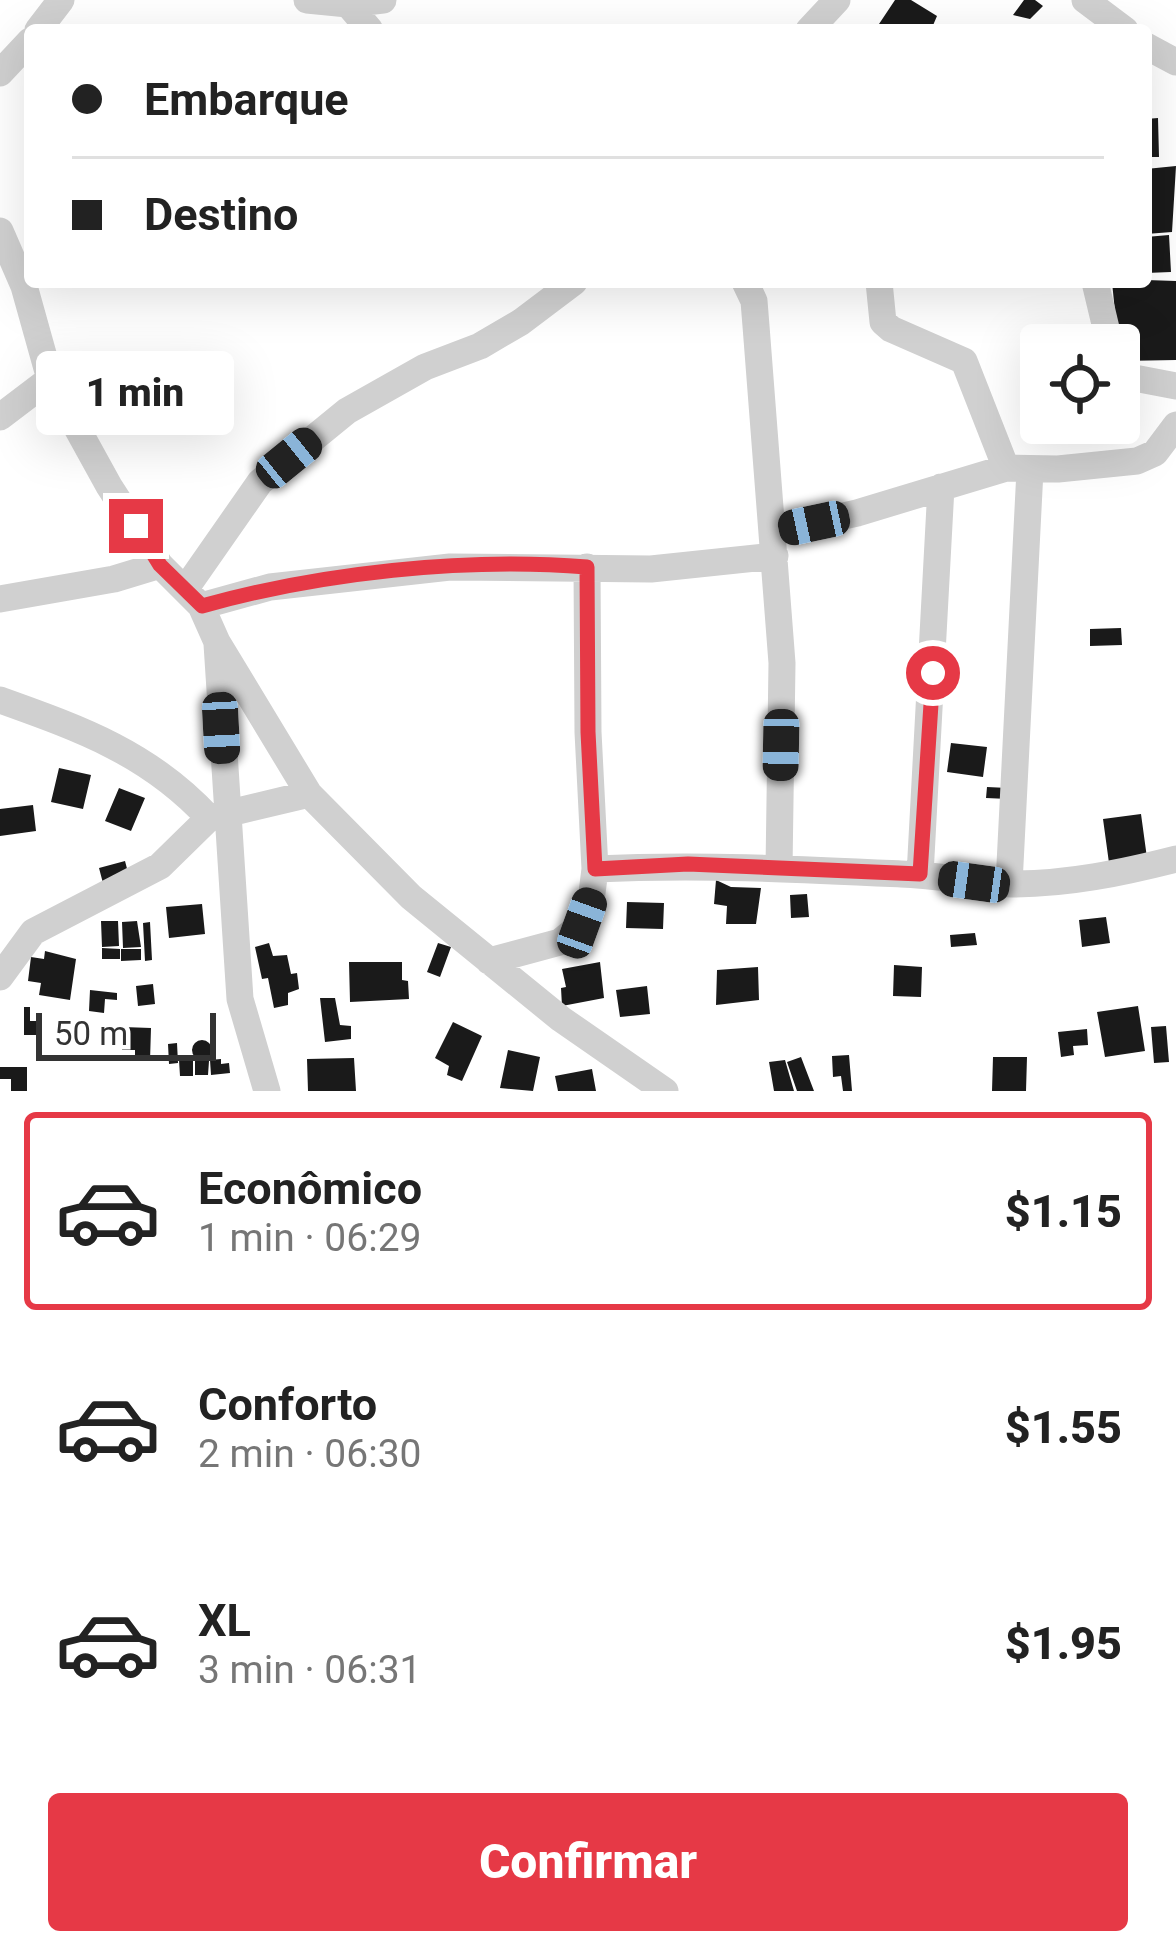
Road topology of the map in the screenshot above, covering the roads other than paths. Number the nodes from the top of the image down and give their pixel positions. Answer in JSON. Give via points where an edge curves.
{"nodes":[{"id":1,"x":61,"y":0,"type":"edge"},
{"id":2,"x":307,"y":0,"type":"edge"},
{"id":3,"x":383,"y":0,"type":"edge"},
{"id":4,"x":1085,"y":0,"type":"edge"},
{"id":5,"x":348,"y":4,"type":"junction"},
{"id":6,"x":43,"y":24,"type":"edge"},
{"id":7,"x":365,"y":24,"type":"edge"},
{"id":8,"x":1117,"y":24,"type":"edge"},
{"id":9,"x":24,"y":47,"type":"edge"},
{"id":10,"x":0,"y":73,"type":"edge"},
{"id":11,"x":0,"y":232,"type":"edge"},
{"id":12,"x":24,"y":286,"type":"edge"},
{"id":13,"x":25,"y":288,"type":"edge"},
{"id":14,"x":566,"y":288,"type":"edge"},
{"id":15,"x":748,"y":288,"type":"edge"},
{"id":16,"x":880,"y":288,"type":"edge"},
{"id":17,"x":1096,"y":288,"type":"edge"},
{"id":18,"x":1105,"y":324,"type":"edge"},
{"id":19,"x":1140,"y":379,"type":"edge"},
{"id":20,"x":50,"y":380,"type":"junction"},
{"id":21,"x":1176,"y":386,"type":"edge"},
{"id":22,"x":0,"y":417,"type":"edge"},
{"id":23,"x":1176,"y":425,"type":"edge"},
{"id":24,"x":1018,"y":469,"type":"junction"},
{"id":25,"x":940,"y":487,"type":"junction"},
{"id":26,"x":773,"y":544,"type":"junction"},
{"id":27,"x":160,"y":565,"type":"junction"},
{"id":28,"x":587,"y":567,"type":"junction"},
{"id":29,"x":194,"y":597,"type":"junction"},
{"id":30,"x":0,"y":599,"type":"edge"},
{"id":31,"x":217,"y":642,"type":"junction"},
{"id":32,"x":0,"y":700,"type":"edge"},
{"id":33,"x":309,"y":794,"type":"junction"},
{"id":34,"x":217,"y":816,"type":"junction"},
{"id":35,"x":1176,"y":859,"type":"edge"},
{"id":36,"x":778,"y":868,"type":"junction"},
{"id":37,"x":595,"y":869,"type":"junction"},
{"id":38,"x":920,"y":874,"type":"junction"},
{"id":39,"x":1010,"y":884,"type":"junction"},
{"id":40,"x":489,"y":961,"type":"junction"},
{"id":41,"x":0,"y":977,"type":"edge"},
{"id":42,"x":267,"y":1091,"type":"edge"},
{"id":43,"x":664,"y":1091,"type":"edge"}],
"edges":[{"from":1,"to":6,"type":"street"},
{"from":2,"to":5,"type":"street"},
{"from":3,"to":5,"type":"street"},
{"from":4,"to":8,"type":"street"},
{"from":5,"to":7,"type":"street"},
{"from":9,"to":10,"type":"street"},
{"from":11,"to":12,"type":"street"},
{"from":13,"to":20,"type":"street"},
{"from":14,"to":29,"type":"street","via":[[481,346],[347,411],[260,482]]},
{"from":15,"to":26,"type":"street"},
{"from":16,"to":24,"type":"street","via":[[891,329],[964,361]]},
{"from":17,"to":18,"type":"street"},
{"from":19,"to":21,"type":"street"},
{"from":20,"to":22,"type":"street"},
{"from":20,"to":27,"type":"street"},
{"from":23,"to":24,"type":"street","via":[[1155,453],[1137,461]]},
{"from":24,"to":25,"type":"street"},
{"from":24,"to":39,"type":"street"},
{"from":25,"to":26,"type":"street"},
{"from":25,"to":38,"type":"street"},
{"from":26,"to":28,"type":"street","via":[[651,569]]},
{"from":26,"to":36,"type":"street","via":[[782,663]]},
{"from":27,"to":29,"type":"street"},
{"from":27,"to":30,"type":"street"},
{"from":28,"to":29,"type":"street","via":[[450,567]]},
{"from":28,"to":37,"type":"street"},
{"from":29,"to":31,"type":"street"},
{"from":31,"to":33,"type":"street"},
{"from":31,"to":34,"type":"street"},
{"from":32,"to":34,"type":"street","via":[[96,734]]},
{"from":33,"to":34,"type":"street"},
{"from":33,"to":40,"type":"street","via":[[411,897]]},
{"from":34,"to":41,"type":"street","via":[[160,866],[33,932]]},
{"from":34,"to":42,"type":"street","via":[[240,999]]},
{"from":35,"to":39,"type":"street","via":[[1057,883]]},
{"from":36,"to":37,"type":"street"},
{"from":36,"to":38,"type":"street"},
{"from":37,"to":40,"type":"street","via":[[582,923],[560,942]]},
{"from":38,"to":39,"type":"street"},
{"from":40,"to":43,"type":"street"}]}
